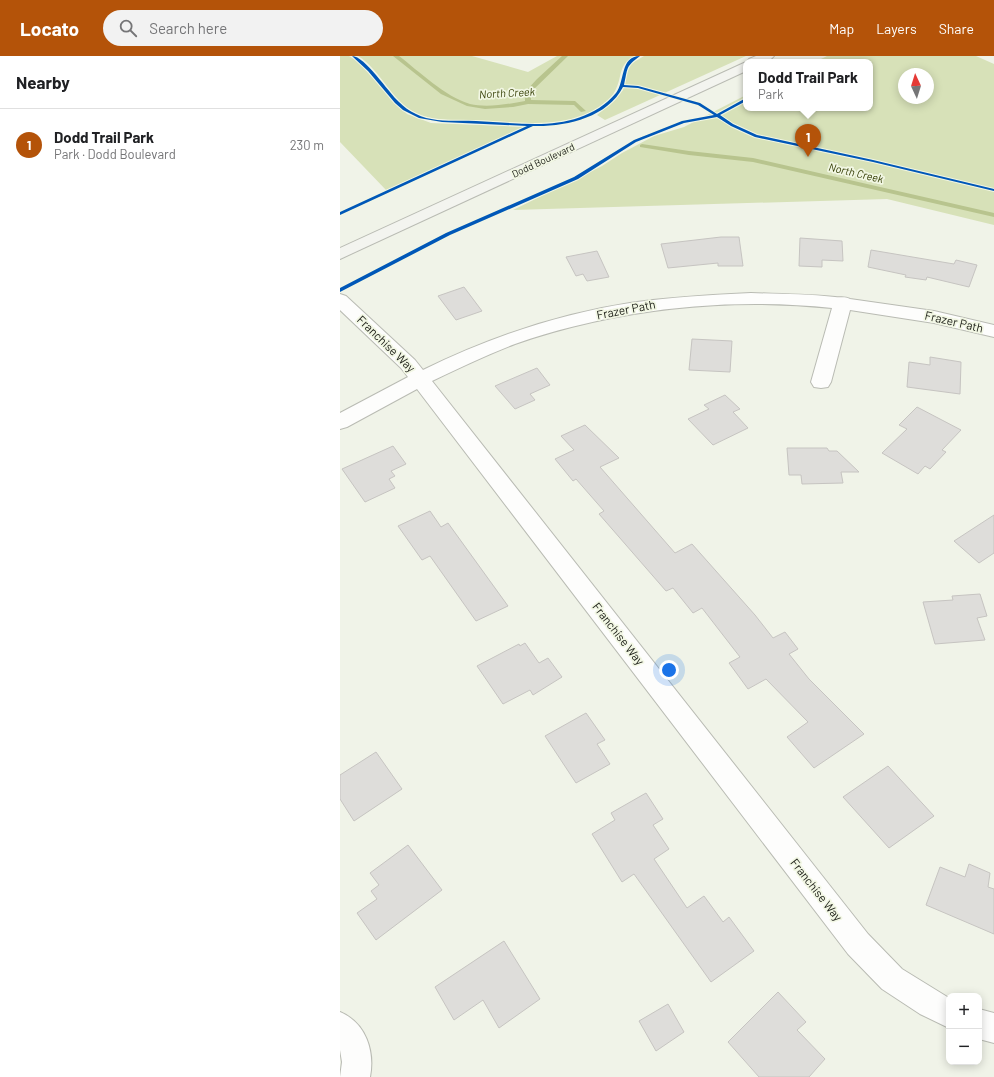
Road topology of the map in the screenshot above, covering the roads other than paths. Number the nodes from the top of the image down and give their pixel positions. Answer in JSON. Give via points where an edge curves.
{"nodes":[{"id":1,"x":743,"y":67,"type":"edge"},
{"id":2,"x":340,"y":254,"type":"edge"},
{"id":3,"x":340,"y":300,"type":"edge"},
{"id":4,"x":842,"y":302,"type":"junction"},
{"id":5,"x":994,"y":331,"type":"edge"},
{"id":6,"x":420,"y":379,"type":"junction"},
{"id":7,"x":821,"y":382,"type":"dead end"},
{"id":8,"x":340,"y":422,"type":"edge"},
{"id":9,"x":946,"y":1012,"type":"edge"},
{"id":10,"x":982,"y":1025,"type":"edge"},
{"id":11,"x":340,"y":1027,"type":"edge"},
{"id":12,"x":994,"y":1028,"type":"edge"},
{"id":13,"x":355,"y":1077,"type":"edge"}],
"edges":[{"from":1,"to":2,"type":"street","name":"Dodd Boulevard"},
{"from":3,"to":6,"type":"street","name":"Franchise Way","via":[[408,364]]},
{"from":4,"to":5,"type":"street","name":"Frazer Path","via":[[886,307]]},
{"from":4,"to":6,"type":"street","name":"Frazer Path","via":[[741,298],[666,303],[626,309],[510,339]]},
{"from":4,"to":7,"type":"street"},
{"from":6,"to":8,"type":"street","name":"Frazer Path"},
{"from":6,"to":9,"type":"street","name":"Franchise Way","via":[[858,944],[892,979]]},
{"from":10,"to":12,"type":"street"},
{"from":11,"to":13,"type":"street","via":[[352,1040],[358,1063]]}]}
